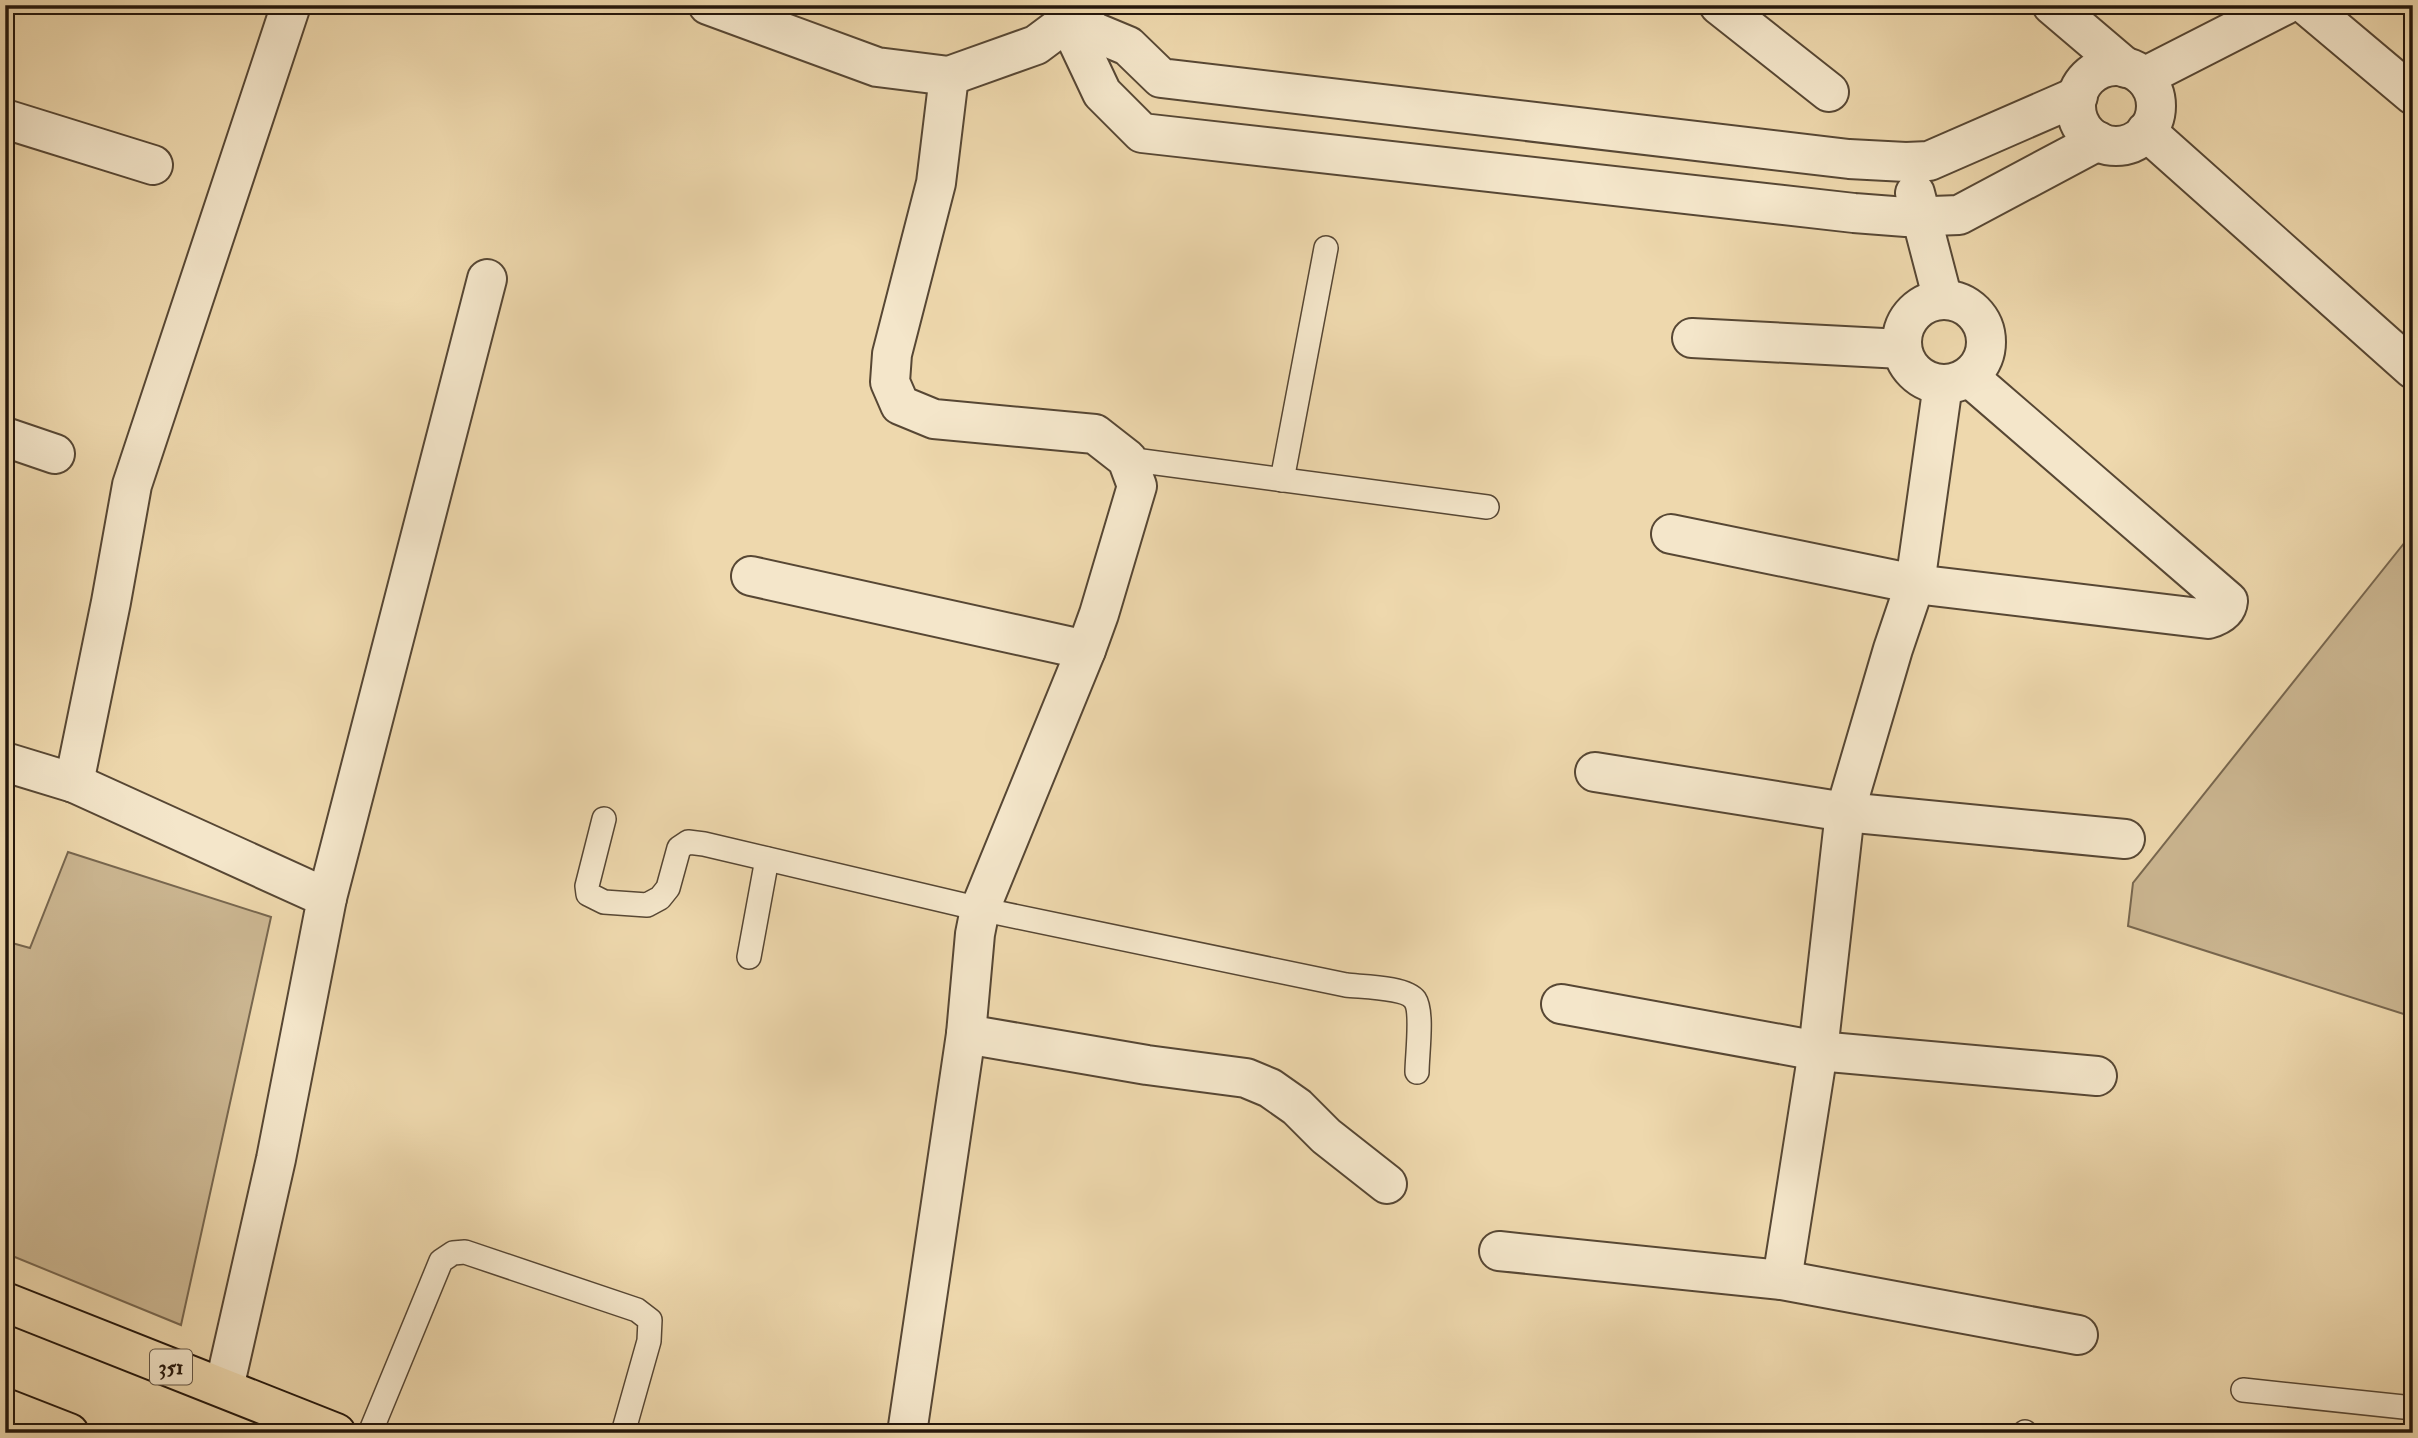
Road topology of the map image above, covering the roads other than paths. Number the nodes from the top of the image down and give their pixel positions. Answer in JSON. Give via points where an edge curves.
{"nodes":[{"id":1,"x":291,"y":5,"type":"edge"},
{"id":2,"x":708,"y":5,"type":"edge"},
{"id":3,"x":1719,"y":5,"type":"edge"},
{"id":4,"x":2052,"y":5,"type":"edge"},
{"id":5,"x":2285,"y":5,"type":"edge"},
{"id":6,"x":2306,"y":5,"type":"edge"},
{"id":7,"x":1079,"y":13,"type":"edge"},
{"id":8,"x":2135,"y":72,"type":"junction"},
{"id":9,"x":949,"y":76,"type":"junction"},
{"id":10,"x":1829,"y":92,"type":"dead end"},
{"id":11,"x":2413,"y":95,"type":"edge"},
{"id":12,"x":2078,"y":96,"type":"junction"},
{"id":13,"x":5,"y":119,"type":"edge"},
{"id":14,"x":2146,"y":131,"type":"junction"},
{"id":15,"x":2098,"y":141,"type":"junction"},
{"id":16,"x":1906,"y":162,"type":"junction"},
{"id":17,"x":153,"y":164,"type":"dead end"},
{"id":18,"x":1923,"y":217,"type":"junction"},
{"id":19,"x":1326,"y":248,"type":"dead end"},
{"id":20,"x":487,"y":279,"type":"dead end"},
{"id":21,"x":1943,"y":300,"type":"junction"},
{"id":22,"x":1692,"y":338,"type":"dead end"},
{"id":23,"x":1902,"y":349,"type":"junction"},
{"id":24,"x":2413,"y":369,"type":"edge"},
{"id":25,"x":1956,"y":381,"type":"junction"},
{"id":26,"x":5,"y":437,"type":"edge"},
{"id":27,"x":55,"y":454,"type":"dead end"},
{"id":28,"x":1128,"y":458,"type":"junction"},
{"id":29,"x":1282,"y":480,"type":"junction"},
{"id":30,"x":1487,"y":507,"type":"dead end"},
{"id":31,"x":1671,"y":534,"type":"dead end"},
{"id":32,"x":751,"y":576,"type":"dead end"},
{"id":33,"x":1915,"y":584,"type":"junction"},
{"id":34,"x":1086,"y":650,"type":"junction"},
{"id":35,"x":5,"y":762,"type":"edge"},
{"id":36,"x":1595,"y":772,"type":"dead end"},
{"id":37,"x":74,"y":783,"type":"junction"},
{"id":38,"x":1845,"y":811,"type":"junction"},
{"id":39,"x":604,"y":819,"type":"dead end"},
{"id":40,"x":2125,"y":839,"type":"dead end"},
{"id":41,"x":768,"y":859,"type":"junction"},
{"id":42,"x":327,"y":898,"type":"junction"},
{"id":43,"x":980,"y":909,"type":"junction"},
{"id":44,"x":750,"y":957,"type":"dead end"},
{"id":45,"x":1561,"y":1004,"type":"dead end"},
{"id":46,"x":966,"y":1034,"type":"junction"},
{"id":47,"x":1818,"y":1051,"type":"junction"},
{"id":48,"x":1417,"y":1072,"type":"dead end"},
{"id":49,"x":2097,"y":1076,"type":"dead end"},
{"id":50,"x":1387,"y":1184,"type":"dead end"},
{"id":51,"x":1499,"y":1251,"type":"dead end"},
{"id":52,"x":1782,"y":1280,"type":"junction"},
{"id":53,"x":5,"y":1302,"type":"edge"},
{"id":54,"x":2078,"y":1335,"type":"dead end"},
{"id":55,"x":224,"y":1388,"type":"junction"},
{"id":56,"x":2243,"y":1390,"type":"dead end"},
{"id":57,"x":5,"y":1408,"type":"edge"},
{"id":58,"x":2413,"y":1408,"type":"edge"},
{"id":59,"x":69,"y":1433,"type":"edge"},
{"id":60,"x":336,"y":1433,"type":"edge"},
{"id":61,"x":370,"y":1433,"type":"edge"},
{"id":62,"x":623,"y":1433,"type":"edge"},
{"id":63,"x":907,"y":1433,"type":"edge"}],
"edges":[{"from":1,"to":37,"type":"street","via":[[132,485]]},
{"from":2,"to":9,"type":"street","via":[[877,67]]},
{"from":3,"to":10,"type":"street"},
{"from":4,"to":8,"type":"street"},
{"from":5,"to":8,"type":"street"},
{"from":6,"to":11,"type":"street"},
{"from":7,"to":9,"type":"street","via":[[1036,46]]},
{"from":7,"to":16,"type":"street","via":[[1128,46],[1161,78]]},
{"from":7,"to":18,"type":"street","via":[[1102,93],[1142,133]]},
{"from":8,"to":12,"type":"street","via":[[2107,66],[2086,80]]},
{"from":8,"to":14,"type":"street","via":[[2152,88],[2156,101]]},
{"from":9,"to":28,"type":"street","via":[[936,183],[892,354],[890,382],[900,405],[934,419],[1095,434]]},
{"from":12,"to":15,"type":"street","via":[[2077,117]]},
{"from":12,"to":16,"type":"street","via":[[1929,161]]},
{"from":13,"to":17,"type":"street"},
{"from":14,"to":15,"type":"street","via":[[2130,144]]},
{"from":14,"to":24,"type":"street"},
{"from":15,"to":18,"type":"street","via":[[1959,215]]},
{"from":16,"to":18,"type":"street"},
{"from":18,"to":21,"type":"street"},
{"from":19,"to":29,"type":"lane"},
{"from":20,"to":42,"type":"street"},
{"from":21,"to":23,"type":"street","via":[[1923,306],[1907,320]]},
{"from":21,"to":25,"type":"street","via":[[1969,307],[1985,328],[1985,355],[1978,368]]},
{"from":22,"to":23,"type":"street"},
{"from":23,"to":25,"type":"street","via":[[1916,374],[1929,381]]},
{"from":25,"to":33,"type":"street"},
{"from":25,"to":33,"type":"street","via":[[2228,604],[2208,619]]},
{"from":26,"to":27,"type":"street"},
{"from":28,"to":29,"type":"lane"},
{"from":28,"to":34,"type":"street","via":[[1137,486]]},
{"from":29,"to":30,"type":"lane"},
{"from":31,"to":33,"type":"street"},
{"from":32,"to":34,"type":"street"},
{"from":33,"to":38,"type":"street"},
{"from":34,"to":43,"type":"street"},
{"from":35,"to":37,"type":"street"},
{"from":36,"to":38,"type":"street"},
{"from":37,"to":42,"type":"street"},
{"from":38,"to":40,"type":"street"},
{"from":38,"to":47,"type":"street"},
{"from":39,"to":41,"type":"lane","via":[[587,886],[588,894],[604,902],[647,905],[660,898],[668,888],[679,848],[688,842]]},
{"from":41,"to":43,"type":"lane"},
{"from":41,"to":44,"type":"lane"},
{"from":42,"to":55,"type":"street","via":[[279,1145]]},
{"from":43,"to":46,"type":"street"},
{"from":43,"to":48,"type":"lane","via":[[1402,993],[1416,1001],[1418,1011]]},
{"from":45,"to":47,"type":"street"},
{"from":46,"to":50,"type":"street","via":[[1246,1078],[1297,1107]]},
{"from":46,"to":63,"type":"street"},
{"from":47,"to":49,"type":"street"},
{"from":47,"to":52,"type":"street"},
{"from":51,"to":52,"type":"street"},
{"from":52,"to":54,"type":"street"},
{"from":53,"to":55,"type":"main road","number":"351"},
{"from":55,"to":60,"type":"main road","number":"351"},
{"from":56,"to":58,"type":"lane"},
{"from":57,"to":59,"type":"main road"},
{"from":61,"to":62,"type":"lane","via":[[442,1261],[465,1252],[637,1310],[650,1320],[649,1340]]}]}
